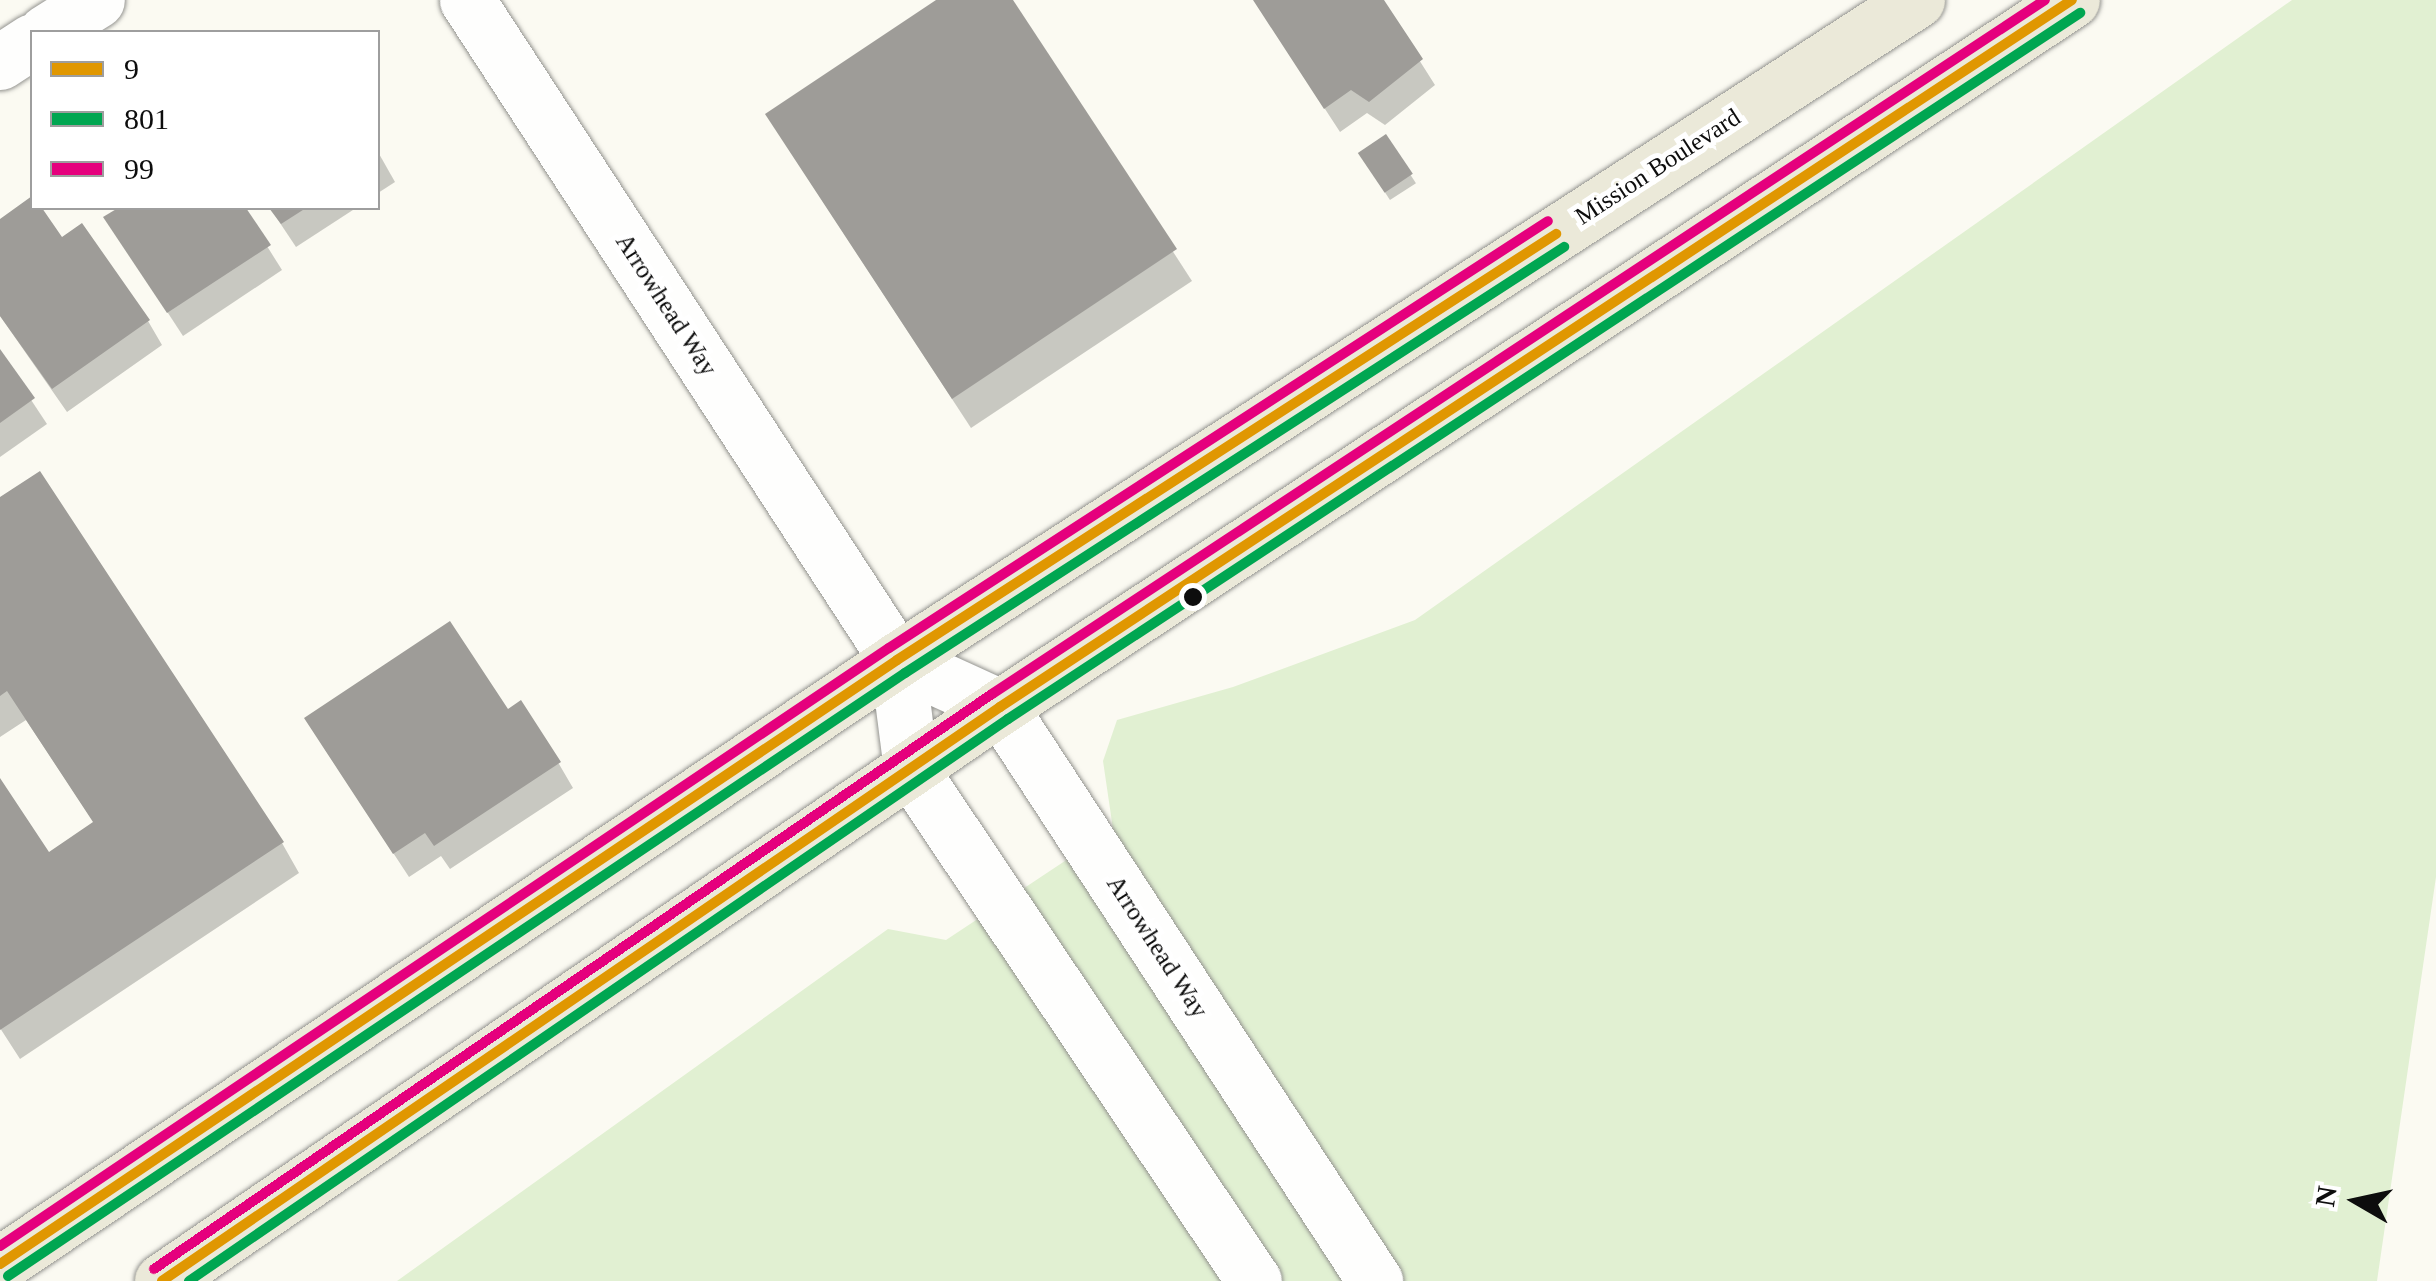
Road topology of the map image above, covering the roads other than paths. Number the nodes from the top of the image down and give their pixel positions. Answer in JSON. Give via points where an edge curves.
{"nodes":[{"id":1,"x":96,"y":0,"type":"edge"},
{"id":2,"x":467,"y":0,"type":"edge"},
{"id":3,"x":1916,"y":0,"type":"edge"},
{"id":4,"x":2072,"y":0,"type":"edge"},
{"id":5,"x":49,"y":30,"type":"edge"},
{"id":6,"x":30,"y":42,"type":"edge"},
{"id":7,"x":0,"y":62,"type":"edge"},
{"id":8,"x":897,"y":660,"type":"junction"},
{"id":9,"x":1000,"y":707,"type":"junction"},
{"id":10,"x":912,"y":770,"type":"junction"},
{"id":11,"x":0,"y":1264,"type":"edge"},
{"id":12,"x":162,"y":1281,"type":"edge"},
{"id":13,"x":1254,"y":1281,"type":"edge"},
{"id":14,"x":1375,"y":1281,"type":"edge"}],
"edges":[{"from":1,"to":5,"type":"street"},
{"from":2,"to":8,"type":"street","name":"Arrowhead Way"},
{"from":3,"to":8,"type":"main road","name":"Mission Boulevard"},
{"from":4,"to":9,"type":"main road"},
{"from":6,"to":7,"type":"street"},
{"from":8,"to":9,"type":"street"},
{"from":8,"to":10,"type":"street","name":"Arrowhead Way"},
{"from":8,"to":11,"type":"main road","name":"Mission Boulevard"},
{"from":9,"to":10,"type":"main road"},
{"from":9,"to":14,"type":"street","name":"Arrowhead Way"},
{"from":10,"to":12,"type":"main road"},
{"from":10,"to":13,"type":"street","name":"Arrowhead Way"}]}
